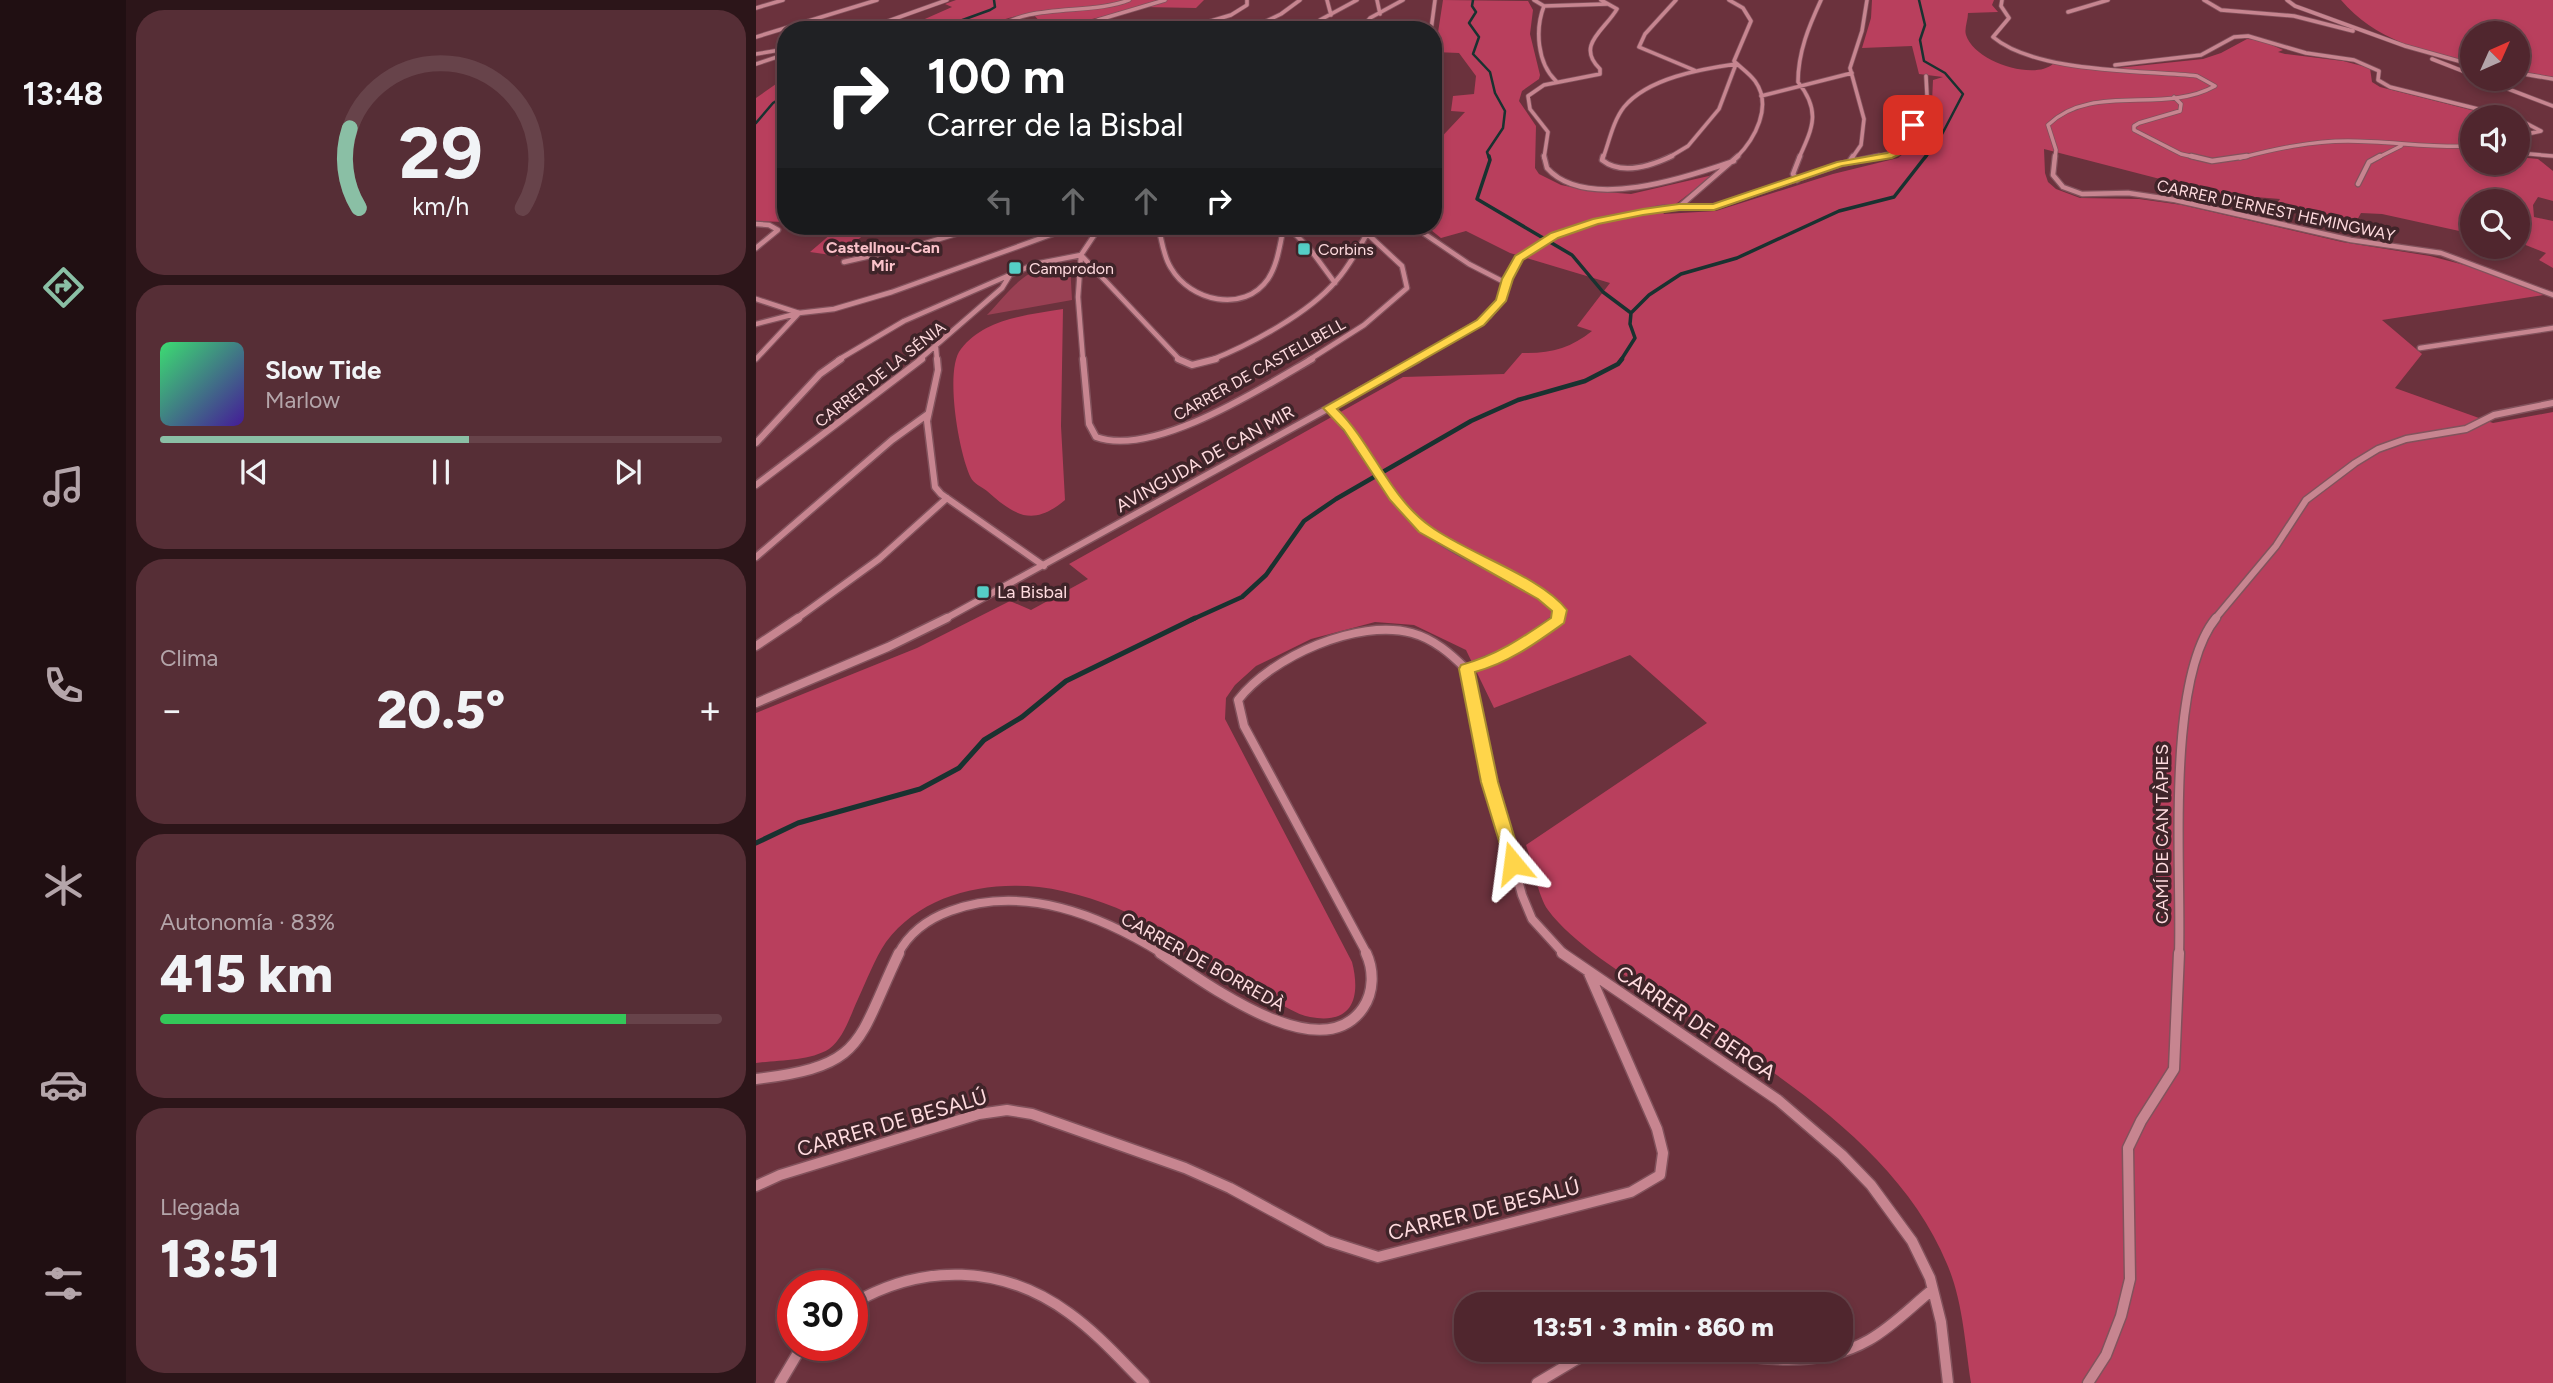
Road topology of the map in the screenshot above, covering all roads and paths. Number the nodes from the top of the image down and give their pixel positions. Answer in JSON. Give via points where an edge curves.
{"nodes":[{"id":1,"x":783,"y":0,"type":"edge"},
{"id":2,"x":877,"y":0,"type":"edge"},
{"id":3,"x":947,"y":0,"type":"edge"},
{"id":4,"x":1129,"y":0,"type":"edge"},
{"id":5,"x":1165,"y":0,"type":"edge"},
{"id":6,"x":1247,"y":0,"type":"edge"},
{"id":7,"x":1300,"y":0,"type":"edge"},
{"id":8,"x":1327,"y":0,"type":"edge"},
{"id":9,"x":1357,"y":0,"type":"edge"},
{"id":10,"x":1377,"y":0,"type":"edge"},
{"id":11,"x":1403,"y":0,"type":"edge"},
{"id":12,"x":1435,"y":0,"type":"edge"},
{"id":13,"x":1534,"y":0,"type":"edge"},
{"id":14,"x":1601,"y":0,"type":"edge"},
{"id":15,"x":1676,"y":0,"type":"edge"},
{"id":16,"x":1728,"y":0,"type":"edge"},
{"id":17,"x":1745,"y":0,"type":"edge"},
{"id":18,"x":1821,"y":0,"type":"edge"},
{"id":19,"x":1867,"y":0,"type":"edge"},
{"id":20,"x":2002,"y":0,"type":"edge"},
{"id":21,"x":2108,"y":0,"type":"edge"},
{"id":22,"x":2204,"y":0,"type":"edge"},
{"id":23,"x":2287,"y":0,"type":"edge"},
{"id":24,"x":1294,"y":2,"type":"edge"},
{"id":25,"x":1735,"y":3,"type":"junction"},
{"id":26,"x":1611,"y":4,"type":"junction"},
{"id":27,"x":1544,"y":6,"type":"junction"},
{"id":28,"x":756,"y":8,"type":"edge"},
{"id":29,"x":2068,"y":12,"type":"dead end"},
{"id":30,"x":1380,"y":14,"type":"junction"},
{"id":31,"x":1331,"y":15,"type":"junction"},
{"id":32,"x":808,"y":21,"type":"edge"},
{"id":33,"x":888,"y":21,"type":"edge"},
{"id":34,"x":1010,"y":21,"type":"edge"},
{"id":35,"x":1095,"y":21,"type":"edge"},
{"id":36,"x":1211,"y":21,"type":"edge"},
{"id":37,"x":1263,"y":21,"type":"edge"},
{"id":38,"x":1320,"y":21,"type":"edge"},
{"id":39,"x":1368,"y":21,"type":"edge"},
{"id":40,"x":1432,"y":21,"type":"edge"},
{"id":41,"x":777,"y":31,"type":"edge"},
{"id":42,"x":2378,"y":35,"type":"junction"},
{"id":43,"x":756,"y":37,"type":"edge"},
{"id":44,"x":2406,"y":48,"type":"junction"},
{"id":45,"x":777,"y":52,"type":"edge"},
{"id":46,"x":756,"y":54,"type":"edge"},
{"id":47,"x":777,"y":55,"type":"edge"},
{"id":48,"x":2460,"y":62,"type":"edge"},
{"id":49,"x":756,"y":64,"type":"edge"},
{"id":50,"x":1736,"y":64,"type":"junction"},
{"id":51,"x":2108,"y":67,"type":"junction"},
{"id":52,"x":1694,"y":70,"type":"junction"},
{"id":53,"x":2460,"y":70,"type":"edge"},
{"id":54,"x":1852,"y":73,"type":"junction"},
{"id":55,"x":2530,"y":75,"type":"edge"},
{"id":56,"x":1926,"y":76,"type":"dead end"},
{"id":57,"x":2553,"y":79,"type":"edge"},
{"id":58,"x":1556,"y":81,"type":"junction"},
{"id":59,"x":1801,"y":86,"type":"junction"},
{"id":60,"x":2514,"y":91,"type":"edge"},
{"id":61,"x":1761,"y":96,"type":"junction"},
{"id":62,"x":2174,"y":97,"type":"junction"},
{"id":63,"x":2462,"y":105,"type":"edge"},
{"id":64,"x":2553,"y":106,"type":"edge"},
{"id":65,"x":2530,"y":126,"type":"edge"},
{"id":66,"x":2530,"y":133,"type":"edge"},
{"id":67,"x":2402,"y":145,"type":"junction"},
{"id":68,"x":2460,"y":147,"type":"edge"},
{"id":69,"x":2530,"y":154,"type":"edge"},
{"id":70,"x":2553,"y":156,"type":"edge"},
{"id":71,"x":1734,"y":161,"type":"junction"},
{"id":72,"x":1849,"y":162,"type":"junction"},
{"id":73,"x":1797,"y":180,"type":"junction"},
{"id":74,"x":2358,"y":184,"type":"dead end"},
{"id":75,"x":1679,"y":207,"type":"junction"},
{"id":76,"x":756,"y":224,"type":"edge"},
{"id":77,"x":777,"y":229,"type":"edge"},
{"id":78,"x":777,"y":231,"type":"edge"},
{"id":79,"x":953,"y":235,"type":"edge"},
{"id":80,"x":1050,"y":235,"type":"edge"},
{"id":81,"x":1094,"y":235,"type":"edge"},
{"id":82,"x":1161,"y":235,"type":"edge"},
{"id":83,"x":1282,"y":235,"type":"edge"},
{"id":84,"x":1295,"y":235,"type":"edge"},
{"id":85,"x":1426,"y":235,"type":"edge"},
{"id":86,"x":1365,"y":236,"type":"joint"},
{"id":87,"x":756,"y":248,"type":"edge"},
{"id":88,"x":1081,"y":255,"type":"junction"},
{"id":89,"x":844,"y":262,"type":"dead end"},
{"id":90,"x":1011,"y":274,"type":"junction"},
{"id":91,"x":1335,"y":283,"type":"junction"},
{"id":92,"x":1506,"y":283,"type":"junction"},
{"id":93,"x":2553,"y":295,"type":"edge"},
{"id":94,"x":756,"y":299,"type":"edge"},
{"id":95,"x":799,"y":313,"type":"junction"},
{"id":96,"x":756,"y":324,"type":"edge"},
{"id":97,"x":2553,"y":328,"type":"edge"},
{"id":98,"x":936,"y":348,"type":"junction"},
{"id":99,"x":2420,"y":348,"type":"dead end"},
{"id":100,"x":756,"y":359,"type":"edge"},
{"id":101,"x":2553,"y":403,"type":"edge"},
{"id":102,"x":1329,"y":408,"type":"junction"},
{"id":103,"x":929,"y":414,"type":"junction"},
{"id":104,"x":756,"y":443,"type":"edge"},
{"id":105,"x":756,"y":485,"type":"edge"},
{"id":106,"x":947,"y":498,"type":"junction"},
{"id":107,"x":756,"y":558,"type":"edge"},
{"id":108,"x":1044,"y":566,"type":"junction"},
{"id":109,"x":756,"y":646,"type":"edge"},
{"id":110,"x":1466,"y":669,"type":"junction"},
{"id":111,"x":756,"y":703,"type":"edge"},
{"id":112,"x":1588,"y":971,"type":"junction"},
{"id":113,"x":756,"y":1079,"type":"edge"},
{"id":114,"x":756,"y":1186,"type":"edge"},
{"id":115,"x":1932,"y":1290,"type":"junction"},
{"id":116,"x":868,"y":1296,"type":"edge"},
{"id":117,"x":1853,"y":1347,"type":"edge"},
{"id":118,"x":793,"y":1361,"type":"edge"},
{"id":119,"x":1572,"y":1362,"type":"edge"},
{"id":120,"x":780,"y":1383,"type":"edge"},
{"id":121,"x":1143,"y":1383,"type":"edge"},
{"id":122,"x":1537,"y":1383,"type":"edge"},
{"id":123,"x":1948,"y":1383,"type":"edge"},
{"id":124,"x":2088,"y":1383,"type":"edge"}],
"edges":[{"from":1,"to":28,"type":"street"},
{"from":2,"to":32,"type":"street"},
{"from":3,"to":33,"type":"street"},
{"from":4,"to":34,"type":"street"},
{"from":5,"to":35,"type":"street"},
{"from":6,"to":36,"type":"street","via":[[1247,5],[1231,15]]},
{"from":7,"to":24,"type":"street"},
{"from":8,"to":31,"type":"street"},
{"from":9,"to":31,"type":"street"},
{"from":10,"to":30,"type":"street"},
{"from":11,"to":30,"type":"street"},
{"from":12,"to":40,"type":"street"},
{"from":13,"to":27,"type":"street"},
{"from":14,"to":26,"type":"street"},
{"from":15,"to":52,"type":"street","via":[[1643,36],[1639,47]]},
{"from":16,"to":25,"type":"street"},
{"from":17,"to":25,"type":"street"},
{"from":18,"to":59,"type":"street","via":[[1798,63]]},
{"from":19,"to":54,"type":"street"},
{"from":20,"to":51,"type":"street","name":"CARRER D'ERNEST HEMINGWAY","via":[[2009,18],[1994,35],[1996,41],[2041,59]]},
{"from":21,"to":29,"type":"street"},
{"from":22,"to":42,"type":"street","via":[[2225,11],[2292,16]]},
{"from":23,"to":42,"type":"street"},
{"from":24,"to":37,"type":"street"},
{"from":25,"to":50,"type":"street","via":[[1751,21],[1735,55]]},
{"from":26,"to":27,"type":"street"},
{"from":26,"to":58,"type":"street","via":[[1616,13],[1600,29],[1589,54],[1600,74]]},
{"from":27,"to":58,"type":"street","via":[[1538,24],[1541,46],[1547,73]]},
{"from":30,"to":39,"type":"street"},
{"from":31,"to":38,"type":"street"},
{"from":41,"to":43,"type":"street"},
{"from":42,"to":44,"type":"street"},
{"from":44,"to":48,"type":"street"},
{"from":44,"to":53,"type":"street"},
{"from":45,"to":46,"type":"street"},
{"from":47,"to":49,"type":"street"},
{"from":50,"to":52,"type":"street"},
{"from":50,"to":52,"type":"street","via":[[1729,71],[1721,107],[1689,147],[1638,167],[1605,164],[1602,160],[1621,110],[1658,84]]},
{"from":50,"to":61,"type":"street","via":[[1756,82]]},
{"from":51,"to":62,"type":"street","name":"CARRER D'ERNEST HEMINGWAY","via":[[2197,76],[2216,86]]},
{"from":51,"to":63,"type":"street","via":[[2195,57],[2233,38],[2257,37],[2294,51],[2365,63],[2379,71],[2378,80],[2390,87]]},
{"from":54,"to":59,"type":"street"},
{"from":54,"to":72,"type":"street","via":[[1864,119],[1861,145]]},
{"from":55,"to":57,"type":"street"},
{"from":56,"to":72,"type":"street","name":"AVINGUDA DE CAN MIR","via":[[1927,95],[1899,151]]},
{"from":58,"to":71,"type":"street","via":[[1538,86],[1527,101],[1548,132],[1544,163],[1564,180],[1593,187],[1644,188]]},
{"from":59,"to":61,"type":"street"},
{"from":59,"to":73,"type":"street","via":[[1806,89],[1815,125],[1794,170]]},
{"from":60,"to":64,"type":"street"},
{"from":61,"to":71,"type":"street","via":[[1761,117]]},
{"from":62,"to":67,"type":"street","name":"CARRER D'ERNEST HEMINGWAY","via":[[2181,104],[2180,111],[2140,121],[2134,130],[2196,158],[2227,161],[2275,148],[2347,141]]},
{"from":62,"to":93,"type":"street","name":"CARRER D'ERNEST HEMINGWAY","via":[[2109,102],[2056,116],[2048,125],[2056,150],[2054,178],[2082,194],[2128,193],[2175,200],[2351,240],[2441,253]]},
{"from":65,"to":66,"type":"street","via":[[2541,131]]},
{"from":67,"to":68,"type":"street","name":"CARRER D'ERNEST HEMINGWAY"},
{"from":67,"to":74,"type":"street","via":[[2369,162]]},
{"from":69,"to":70,"type":"street"},
{"from":71,"to":75,"type":"street"},
{"from":72,"to":73,"type":"street","name":"AVINGUDA DE CAN MIR"},
{"from":73,"to":75,"type":"street","name":"AVINGUDA DE CAN MIR","via":[[1714,207]]},
{"from":75,"to":92,"type":"street","name":"AVINGUDA DE CAN MIR","via":[[1596,221],[1554,236],[1519,258]]},
{"from":76,"to":77,"type":"street"},
{"from":78,"to":87,"type":"street"},
{"from":79,"to":89,"type":"street"},
{"from":80,"to":95,"type":"street","name":"CARRER DE CASTELLBELL","via":[[853,305]]},
{"from":81,"to":88,"type":"street","name":"CARRER DE CASTELLBELL"},
{"from":82,"to":83,"type":"street","via":[[1174,273],[1201,295],[1230,301],[1267,281]]},
{"from":84,"to":91,"type":"street"},
{"from":85,"to":92,"type":"street"},
{"from":86,"to":88,"type":"street","name":"CARRER DE CASTELLBELL","via":[[1404,267],[1407,288],[1398,301],[1324,350],[1223,407],[1163,434],[1119,443],[1096,436],[1087,416],[1078,297]]},
{"from":86,"to":91,"type":"street"},
{"from":88,"to":90,"type":"street","via":[[1048,259]]},
{"from":88,"to":91,"type":"street","via":[[1174,355],[1191,365],[1226,355],[1310,304]]},
{"from":90,"to":98,"type":"street","name":"CARRER DE LA SÉNIA","via":[[1002,288]]},
{"from":90,"to":104,"type":"street","via":[[855,348],[820,374]]},
{"from":92,"to":102,"type":"street","name":"AVINGUDA DE CAN MIR","via":[[1501,301],[1480,323]]},
{"from":94,"to":95,"type":"street"},
{"from":95,"to":96,"type":"street"},
{"from":95,"to":100,"type":"street"},
{"from":97,"to":99,"type":"street"},
{"from":98,"to":103,"type":"street"},
{"from":98,"to":105,"type":"street","name":"CARRER DE LA SÉNIA"},
{"from":101,"to":124,"type":"street","name":"CAMÍ DE CAN TÀPIES","via":[[2484,419],[2466,429],[2392,443],[2321,486],[2212,623],[2197,653],[2180,732],[2174,1069],[2128,1148],[2130,1279],[2110,1345]]},
{"from":102,"to":108,"type":"street","name":"AVINGUDA DE CAN MIR"},
{"from":102,"to":110,"type":"street","via":[[1349,428],[1395,497],[1423,529],[1543,596],[1559,610],[1558,620],[1521,646]]},
{"from":103,"to":106,"type":"street","via":[[935,487]]},
{"from":103,"to":107,"type":"street","via":[[892,440]]},
{"from":106,"to":108,"type":"street"},
{"from":106,"to":109,"type":"street","via":[[860,575]]},
{"from":108,"to":111,"type":"street","name":"AVINGUDA DE CAN MIR","via":[[888,647]]},
{"from":110,"to":112,"type":"street","name":"CARRER DE BERGA","via":[[1520,892],[1550,942]]},
{"from":110,"to":113,"type":"street","name":"CARRER DE BORREDÀ","via":[[1419,635],[1368,631],[1275,666],[1256,678],[1238,700],[1244,726],[1371,962],[1369,999],[1359,1015],[1345,1025],[1328,1031],[1280,1024],[1141,941],[1100,922],[1037,902],[1002,900],[955,908],[920,928],[901,947],[871,1016],[846,1052],[828,1066]]},
{"from":112,"to":114,"type":"street","name":"CARRER DE BESALÚ","via":[[1657,1129],[1663,1153],[1660,1175],[1631,1192],[1403,1253],[1378,1257],[1360,1253],[1185,1168],[1032,1114],[1007,1110],[979,1114]]},
{"from":112,"to":115,"type":"street","name":"CARRER DE BERGA","via":[[1751,1080],[1819,1133],[1886,1203],[1925,1264]]},
{"from":115,"to":117,"type":"street"},
{"from":115,"to":123,"type":"street","name":"CARRER DE BERGA"},
{"from":116,"to":121,"type":"street","via":[[931,1273],[968,1272],[994,1278],[1055,1304],[1088,1328]]},
{"from":118,"to":120,"type":"street"},
{"from":119,"to":122,"type":"street"}]}
